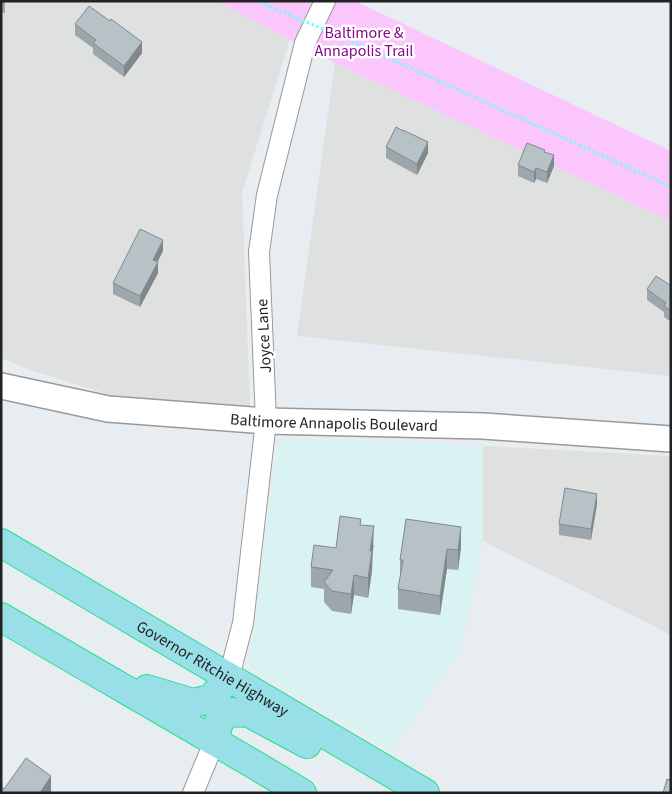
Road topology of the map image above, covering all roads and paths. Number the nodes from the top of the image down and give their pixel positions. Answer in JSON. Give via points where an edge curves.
{"nodes":[{"id":1,"x":258,"y":1,"type":"edge"},
{"id":2,"x":325,"y":1,"type":"edge"},
{"id":3,"x":671,"y":188,"type":"edge"},
{"id":4,"x":1,"y":386,"type":"edge"},
{"id":5,"x":266,"y":421,"type":"junction"},
{"id":6,"x":671,"y":440,"type":"edge"},
{"id":7,"x":1,"y":543,"type":"edge"},
{"id":8,"x":1,"y":617,"type":"edge"},
{"id":9,"x":98,"y":674,"type":"junction"},
{"id":10,"x":228,"y":677,"type":"junction"},
{"id":11,"x":215,"y":740,"type":"junction"},
{"id":12,"x":397,"y":776,"type":"junction"},
{"id":13,"x":193,"y":793,"type":"edge"},
{"id":14,"x":302,"y":793,"type":"edge"},
{"id":15,"x":426,"y":793,"type":"edge"}],
"edges":[{"from":1,"to":3,"type":"path","bridge":true},
{"from":2,"to":5,"type":"street","name":"Joyce Lane","via":[[305,43],[267,195],[259,252]]},
{"from":4,"to":5,"type":"street","name":"Baltimore Annapolis Boulevard","via":[[108,409]]},
{"from":5,"to":6,"type":"street","name":"Baltimore Annapolis Boulevard","via":[[483,426]]},
{"from":5,"to":10,"type":"street","name":"Joyce Lane","via":[[243,623]]},
{"from":7,"to":10,"type":"highway","name":"Governor Ritchie Highway"},
{"from":8,"to":9,"type":"highway"},
{"from":9,"to":10,"type":"highway","via":[[193,703],[211,699]]},
{"from":9,"to":11,"type":"highway"},
{"from":10,"to":12,"type":"highway","name":"Governor Ritchie Highway"},
{"from":11,"to":12,"type":"highway","via":[[219,721],[230,712],[248,712],[337,760]]},
{"from":11,"to":13,"type":"street"},
{"from":11,"to":14,"type":"highway"},
{"from":12,"to":15,"type":"highway","name":"Governor Ritchie Highway"}]}
